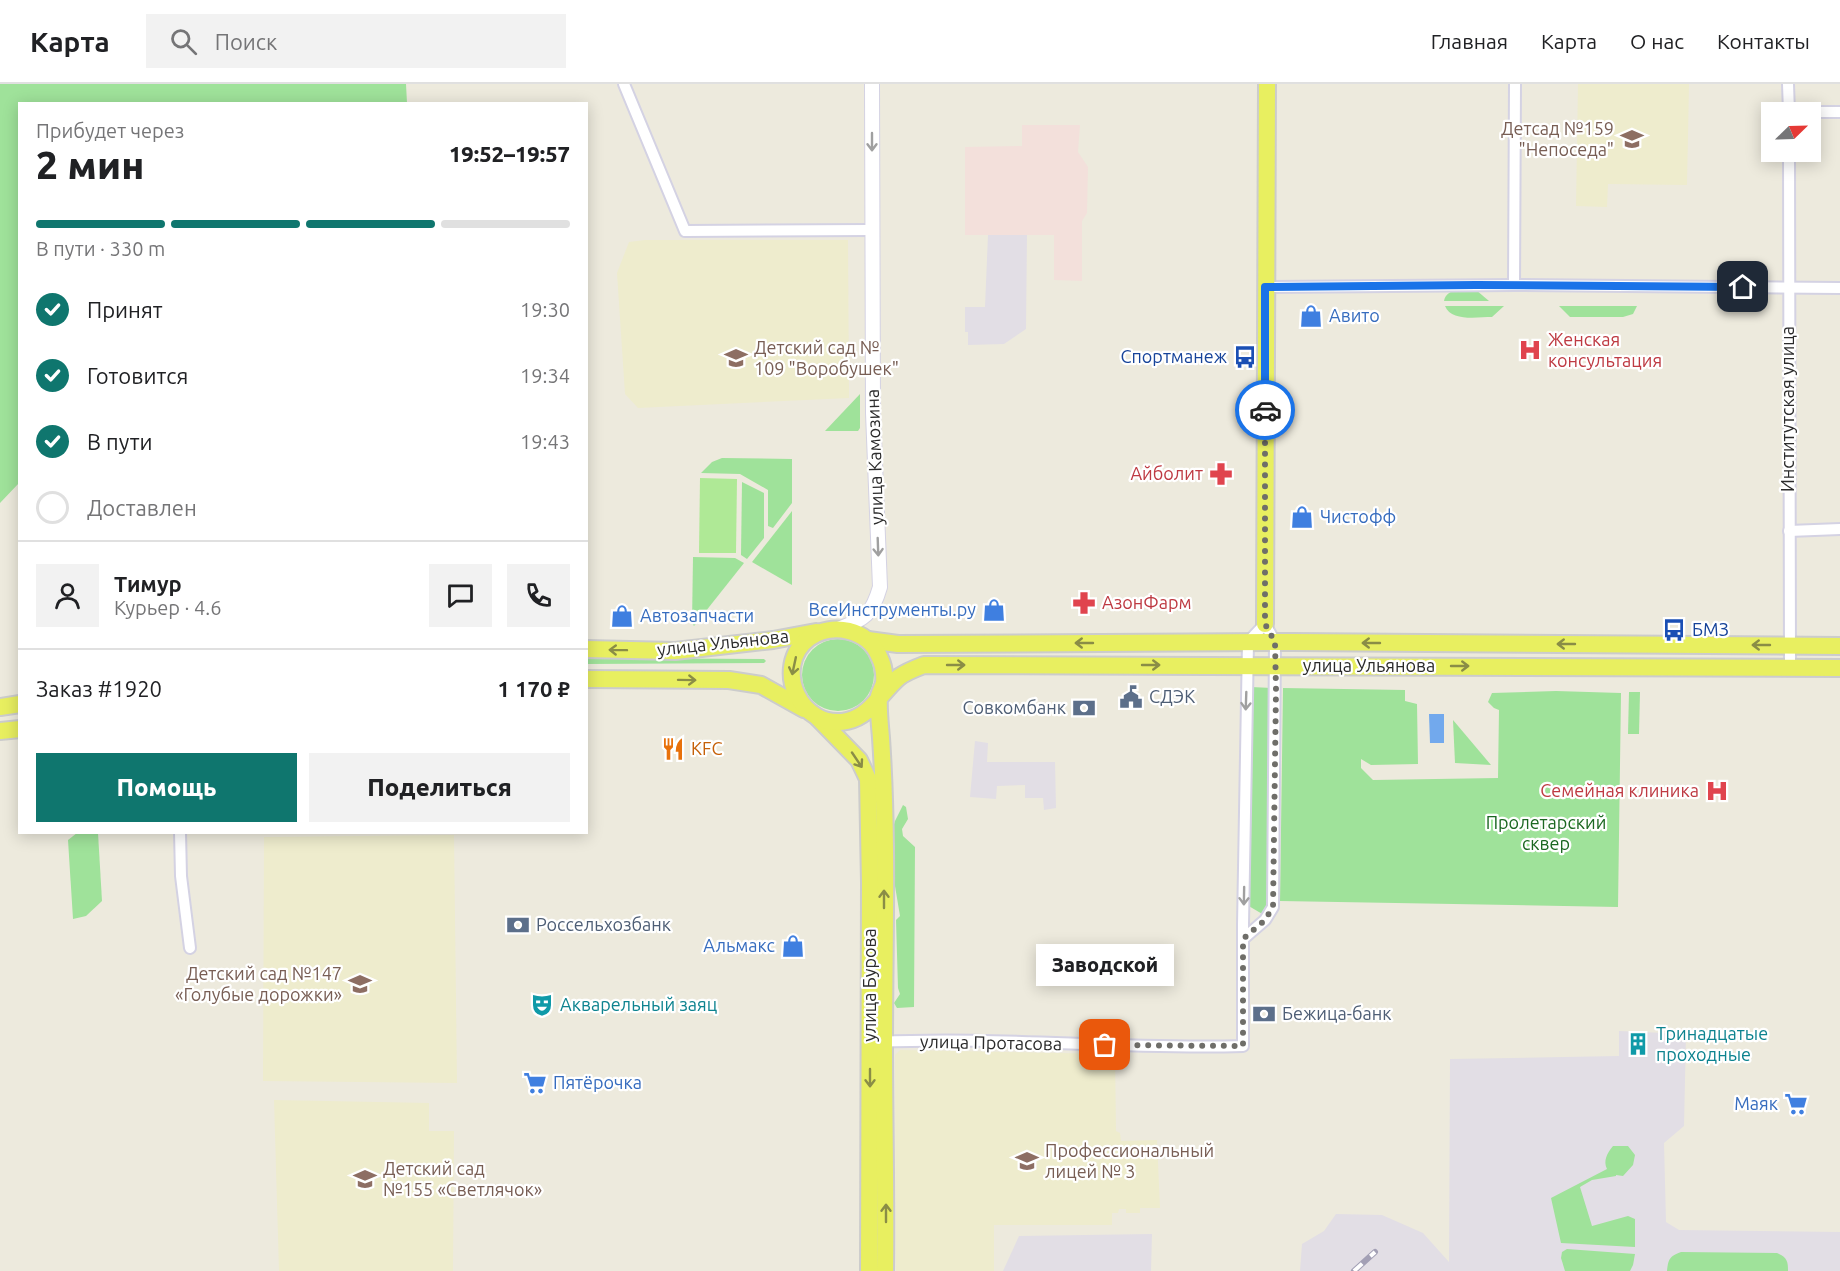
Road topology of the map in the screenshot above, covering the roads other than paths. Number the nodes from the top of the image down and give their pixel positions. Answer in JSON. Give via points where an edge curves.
{"nodes":[{"id":1,"x":624,"y":84,"type":"edge"},
{"id":2,"x":872,"y":84,"type":"edge"},
{"id":3,"x":1267,"y":84,"type":"edge"},
{"id":4,"x":1515,"y":84,"type":"edge"},
{"id":5,"x":1788,"y":84,"type":"edge"},
{"id":6,"x":1789,"y":102,"type":"edge"},
{"id":7,"x":1821,"y":112,"type":"edge"},
{"id":8,"x":1840,"y":112,"type":"edge"},
{"id":9,"x":1789,"y":162,"type":"edge"},
{"id":10,"x":871,"y":230,"type":"junction"},
{"id":11,"x":1514,"y":285,"type":"junction"},
{"id":12,"x":1265,"y":287,"type":"junction"},
{"id":13,"x":1788,"y":288,"type":"junction"},
{"id":14,"x":1840,"y":288,"type":"edge"},
{"id":15,"x":1840,"y":529,"type":"edge"},
{"id":16,"x":1789,"y":531,"type":"junction"},
{"id":17,"x":1265,"y":624,"type":"junction"},
{"id":18,"x":830,"y":630,"type":"junction"},
{"id":19,"x":868,"y":640,"type":"junction"},
{"id":20,"x":1248,"y":642,"type":"junction"},
{"id":21,"x":1275,"y":642,"type":"junction"},
{"id":22,"x":1790,"y":645,"type":"junction"},
{"id":23,"x":1840,"y":646,"type":"edge"},
{"id":24,"x":588,"y":649,"type":"edge"},
{"id":25,"x":1247,"y":666,"type":"junction"},
{"id":26,"x":1275,"y":666,"type":"junction"},
{"id":27,"x":1790,"y":667,"type":"junction"},
{"id":28,"x":1840,"y":668,"type":"edge"},
{"id":29,"x":588,"y":679,"type":"edge"},
{"id":30,"x":879,"y":696,"type":"junction"},
{"id":31,"x":18,"y":704,"type":"edge"},
{"id":32,"x":0,"y":707,"type":"edge"},
{"id":33,"x":812,"y":713,"type":"junction"},
{"id":34,"x":18,"y":729,"type":"edge"},
{"id":35,"x":0,"y":732,"type":"edge"},
{"id":36,"x":180,"y":834,"type":"edge"},
{"id":37,"x":1243,"y":939,"type":"junction"},
{"id":38,"x":190,"y":948,"type":"dead end"},
{"id":39,"x":877,"y":1042,"type":"junction"},
{"id":40,"x":869,"y":1271,"type":"edge"},
{"id":41,"x":885,"y":1271,"type":"edge"}],
"edges":[{"from":1,"to":10,"type":"street","via":[[685,231]]},
{"from":2,"to":10,"type":"street","name":"улица Камозина","one_way":true},
{"from":3,"to":12,"type":"main road"},
{"from":4,"to":11,"type":"street"},
{"from":5,"to":6,"type":"street"},
{"from":7,"to":8,"type":"street"},
{"from":9,"to":13,"type":"street","name":"Институтская улица"},
{"from":10,"to":18,"type":"street","name":"улица Камозина","one_way":true,"via":[[880,587],[869,613],[857,622]]},
{"from":11,"to":12,"type":"street"},
{"from":11,"to":13,"type":"street"},
{"from":12,"to":17,"type":"main road"},
{"from":13,"to":14,"type":"street"},
{"from":13,"to":16,"type":"street","name":"Институтская улица"},
{"from":15,"to":16,"type":"street"},
{"from":16,"to":22,"type":"street","name":"Институтская улица"},
{"from":17,"to":20,"type":"street"},
{"from":17,"to":21,"type":"street"},
{"from":18,"to":19,"type":"main road","via":[[854,632]]},
{"from":18,"to":24,"type":"main road","name":"улица Ульянова","one_way":true,"via":[[675,651]]},
{"from":18,"to":33,"type":"main road","one_way":true,"via":[[808,639],[792,666],[796,698]]},
{"from":20,"to":19,"type":"main road","name":"улица Ульянова","one_way":true,"via":[[898,644]]},
{"from":19,"to":30,"type":"main road","via":[[884,668]]},
{"from":20,"to":21,"type":"main road","name":"улица Ульянова"},
{"from":20,"to":25,"type":"street"},
{"from":22,"to":21,"type":"main road","name":"улица Ульянова","one_way":true},
{"from":21,"to":26,"type":"street"},
{"from":22,"to":23,"type":"main road","name":"улица Ульянова"},
{"from":22,"to":27,"type":"street","name":"Институтская улица"},
{"from":25,"to":26,"type":"main road","name":"улица Ульянова"},
{"from":30,"to":25,"type":"main road","name":"улица Ульянова","one_way":true,"via":[[900,676],[924,665]]},
{"from":25,"to":37,"type":"street","one_way":true},
{"from":26,"to":27,"type":"main road","name":"улица Ульянова","one_way":true},
{"from":26,"to":37,"type":"street","via":[[1273,907],[1265,920]]},
{"from":27,"to":28,"type":"main road","name":"улица Ульянова"},
{"from":29,"to":33,"type":"main road","name":"улица Ульянова","one_way":true,"via":[[729,680],[761,685]]},
{"from":30,"to":33,"type":"main road","via":[[860,717],[846,722],[831,722]]},
{"from":39,"to":30,"type":"main road","name":"улица Бурова","one_way":true,"via":[[885,995]]},
{"from":31,"to":32,"type":"main road"},
{"from":33,"to":39,"type":"main road","name":"улица Бурова","one_way":true,"via":[[859,760],[868,779]]},
{"from":34,"to":35,"type":"main road"},
{"from":36,"to":38,"type":"street"},
{"from":37,"to":39,"type":"street","name":"улица Протасова","via":[[1243,1046]]},
{"from":39,"to":40,"type":"main road","name":"улица Бурова","one_way":true},
{"from":41,"to":39,"type":"main road","name":"улица Бурова","one_way":true}]}
